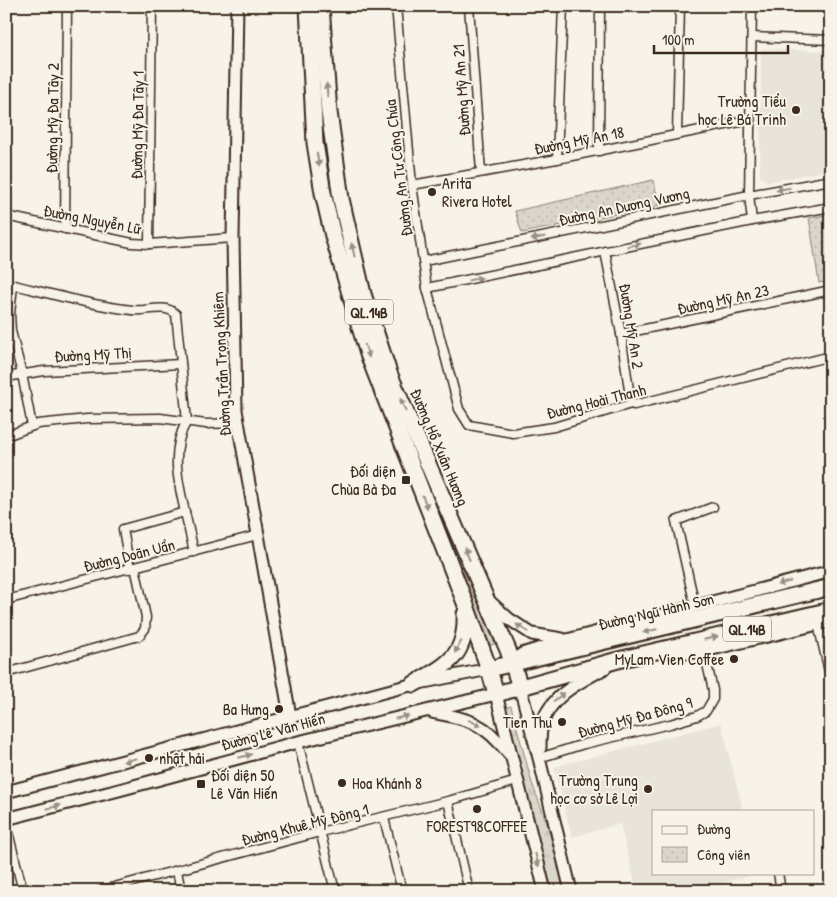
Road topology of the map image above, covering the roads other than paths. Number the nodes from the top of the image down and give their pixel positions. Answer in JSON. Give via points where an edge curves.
{"nodes":[{"id":1,"x":67,"y":6,"type":"edge"},
{"id":2,"x":152,"y":6,"type":"edge"},
{"id":3,"x":237,"y":6,"type":"edge"},
{"id":4,"x":308,"y":6,"type":"edge"},
{"id":5,"x":321,"y":6,"type":"edge"},
{"id":6,"x":396,"y":6,"type":"edge"},
{"id":7,"x":469,"y":6,"type":"edge"},
{"id":8,"x":563,"y":6,"type":"edge"},
{"id":9,"x":600,"y":6,"type":"edge"},
{"id":10,"x":680,"y":6,"type":"edge"},
{"id":11,"x":752,"y":6,"type":"edge"},
{"id":12,"x":752,"y":37,"type":"junction"},
{"id":13,"x":831,"y":40,"type":"edge"},
{"id":14,"x":750,"y":120,"type":"junction"},
{"id":15,"x":677,"y":134,"type":"junction"},
{"id":16,"x":599,"y":151,"type":"junction"},
{"id":17,"x":557,"y":159,"type":"junction"},
{"id":18,"x":481,"y":172,"type":"junction"},
{"id":19,"x":831,"y":180,"type":"edge"},
{"id":20,"x":412,"y":185,"type":"junction"},
{"id":21,"x":749,"y":195,"type":"junction"},
{"id":22,"x":831,"y":207,"type":"edge"},
{"id":23,"x":6,"y":216,"type":"edge"},
{"id":24,"x":752,"y":221,"type":"junction"},
{"id":25,"x":65,"y":229,"type":"junction"},
{"id":26,"x":233,"y":238,"type":"junction"},
{"id":27,"x":149,"y":244,"type":"junction"},
{"id":28,"x":605,"y":251,"type":"junction"},
{"id":29,"x":424,"y":261,"type":"junction"},
{"id":30,"x":9,"y":284,"type":"edge"},
{"id":31,"x":427,"y":288,"type":"junction"},
{"id":32,"x":831,"y":290,"type":"edge"},
{"id":33,"x":436,"y":326,"type":"joint"},
{"id":34,"x":621,"y":334,"type":"junction"},
{"id":35,"x":831,"y":356,"type":"edge"},
{"id":36,"x":181,"y":364,"type":"junction"},
{"id":37,"x":22,"y":374,"type":"junction"},
{"id":38,"x":6,"y":377,"type":"edge"},
{"id":39,"x":631,"y":404,"type":"junction"},
{"id":40,"x":187,"y":420,"type":"junction"},
{"id":41,"x":237,"y":423,"type":"junction"},
{"id":42,"x":32,"y":426,"type":"junction"},
{"id":43,"x":6,"y":436,"type":"edge"},
{"id":44,"x":713,"y":507,"type":"dead end"},
{"id":45,"x":185,"y":512,"type":"junction"},
{"id":46,"x":258,"y":535,"type":"junction"},
{"id":47,"x":194,"y":552,"type":"junction"},
{"id":48,"x":133,"y":568,"type":"junction"},
{"id":49,"x":831,"y":571,"type":"edge"},
{"id":50,"x":831,"y":587,"type":"edge"},
{"id":51,"x":486,"y":599,"type":"junction"},
{"id":52,"x":6,"y":600,"type":"edge"},
{"id":53,"x":464,"y":600,"type":"junction"},
{"id":54,"x":747,"y":600,"type":"junction"},
{"id":55,"x":695,"y":606,"type":"junction"},
{"id":56,"x":831,"y":610,"type":"edge"},
{"id":57,"x":831,"y":621,"type":"edge"},
{"id":58,"x":818,"y":624,"type":"junction"},
{"id":59,"x":566,"y":640,"type":"junction"},
{"id":60,"x":664,"y":649,"type":"junction"},
{"id":61,"x":704,"y":651,"type":"junction"},
{"id":62,"x":618,"y":660,"type":"junction"},
{"id":63,"x":513,"y":662,"type":"junction"},
{"id":64,"x":489,"y":669,"type":"junction"},
{"id":65,"x":6,"y":673,"type":"edge"},
{"id":66,"x":831,"y":680,"type":"edge"},
{"id":67,"x":414,"y":684,"type":"junction"},
{"id":68,"x":520,"y":687,"type":"junction"},
{"id":69,"x":496,"y":694,"type":"junction"},
{"id":70,"x":428,"y":711,"type":"junction"},
{"id":71,"x":290,"y":716,"type":"junction"},
{"id":72,"x":298,"y":742,"type":"junction"},
{"id":73,"x":511,"y":757,"type":"junction"},
{"id":74,"x":539,"y":758,"type":"junction"},
{"id":75,"x":517,"y":781,"type":"junction"},
{"id":76,"x":6,"y":792,"type":"edge"},
{"id":77,"x":448,"y":801,"type":"junction"},
{"id":78,"x":6,"y":818,"type":"edge"},
{"id":79,"x":384,"y":818,"type":"junction"},
{"id":80,"x":6,"y":824,"type":"edge"},
{"id":81,"x":320,"y":832,"type":"junction"},
{"id":82,"x":176,"y":871,"type":"junction"},
{"id":83,"x":778,"y":874,"type":"edge"},
{"id":84,"x":23,"y":891,"type":"edge"},
{"id":85,"x":99,"y":891,"type":"edge"},
{"id":86,"x":181,"y":891,"type":"edge"},
{"id":87,"x":335,"y":891,"type":"edge"},
{"id":88,"x":402,"y":891,"type":"edge"},
{"id":89,"x":469,"y":891,"type":"edge"},
{"id":90,"x":545,"y":891,"type":"edge"},
{"id":91,"x":571,"y":891,"type":"edge"},
{"id":92,"x":782,"y":891,"type":"edge"}],
"edges":[{"from":1,"to":25,"type":"street","name":"Đường Mỹ Đa Tây 2"},
{"from":2,"to":27,"type":"street","name":"Đường Mỹ Đa Tây 1"},
{"from":3,"to":26,"type":"main road","name":"Đường Trần Trọng Khiêm"},
{"from":4,"to":53,"type":"highway","name":"Đường Hồ Xuân Hương","number":"QL.14B","one_way":true,"via":[[315,143],[333,236],[368,354]]},
{"from":51,"to":5,"type":"highway","name":"Đường Hồ Xuân Hương","number":"QL.14B","one_way":true,"via":[[389,373],[363,294],[340,198]]},
{"from":6,"to":20,"type":"street","name":"Đường An Tư Công Chúa"},
{"from":7,"to":18,"type":"street","name":"Đường Mỹ An 21"},
{"from":8,"to":17,"type":"street"},
{"from":9,"to":16,"type":"street"},
{"from":10,"to":15,"type":"street"},
{"from":11,"to":12,"type":"street"},
{"from":12,"to":13,"type":"street"},
{"from":12,"to":14,"type":"street"},
{"from":14,"to":15,"type":"street","name":"Đường Mỹ An 18"},
{"from":14,"to":21,"type":"street"},
{"from":15,"to":16,"type":"street","name":"Đường Mỹ An 18"},
{"from":16,"to":17,"type":"street","name":"Đường Mỹ An 18"},
{"from":17,"to":18,"type":"street","name":"Đường Mỹ An 18"},
{"from":18,"to":20,"type":"street","name":"Đường Mỹ An 18"},
{"from":19,"to":21,"type":"street","name":"Đường An Dương Vương","one_way":true},
{"from":20,"to":29,"type":"street","name":"Đường An Tư Công Chúa"},
{"from":21,"to":24,"type":"street"},
{"from":21,"to":29,"type":"street","name":"Đường An Dương Vương","one_way":true},
{"from":22,"to":24,"type":"street"},
{"from":23,"to":25,"type":"street","name":"Đường Nguyễn Lữ"},
{"from":28,"to":24,"type":"street","one_way":true},
{"from":25,"to":27,"type":"street","name":"Đường Nguyễn Lữ"},
{"from":26,"to":27,"type":"street","name":"Đường Nguyễn Lữ"},
{"from":26,"to":41,"type":"main road","name":"Đường Trần Trọng Khiêm"},
{"from":31,"to":28,"type":"street","one_way":true},
{"from":28,"to":34,"type":"street","name":"Đường Mỹ An 2"},
{"from":29,"to":31,"type":"street","name":"Đường An Tư Công Chúa"},
{"from":30,"to":36,"type":"street","via":[[136,311],[171,310],[176,314]]},
{"from":30,"to":37,"type":"street","via":[[11,331]]},
{"from":31,"to":33,"type":"street","name":"Đường An Tư Công Chúa"},
{"from":32,"to":34,"type":"street","name":"Đường Mỹ An 23"},
{"from":33,"to":39,"type":"street","name":"Đường Hoài Thanh","via":[[459,409],[469,425],[513,432],[554,427]]},
{"from":34,"to":39,"type":"street","name":"Đường Mỹ An 2"},
{"from":35,"to":39,"type":"street","name":"Đường Hoài Thanh"},
{"from":36,"to":37,"type":"street","name":"Đường Mỹ Thị"},
{"from":36,"to":40,"type":"street"},
{"from":37,"to":38,"type":"street","name":"Đường Mỹ Thị"},
{"from":37,"to":42,"type":"street"},
{"from":40,"to":41,"type":"street","via":[[206,424]]},
{"from":40,"to":42,"type":"street","via":[[87,419]]},
{"from":40,"to":45,"type":"street","via":[[176,469]]},
{"from":41,"to":46,"type":"main road","name":"Đường Trần Trọng Khiêm"},
{"from":42,"to":43,"type":"street"},
{"from":44,"to":55,"type":"street","via":[[676,521]]},
{"from":45,"to":47,"type":"street"},
{"from":45,"to":48,"type":"street","via":[[123,529]]},
{"from":46,"to":47,"type":"street","name":"Đường Doãn Uẩn"},
{"from":46,"to":71,"type":"main road","name":"Đường Trần Trọng Khiêm"},
{"from":47,"to":48,"type":"street","name":"Đường Doãn Uẩn"},
{"from":48,"to":52,"type":"street","name":"Đường Doãn Uẩn"},
{"from":48,"to":65,"type":"street","via":[[146,622],[139,636]]},
{"from":49,"to":54,"type":"main road","name":"Đường Ngũ Hành Sơn","one_way":true},
{"from":50,"to":54,"type":"highway","name":"Đường Ngũ Hành Sơn","number":"QL.14B"},
{"from":59,"to":51,"type":"main road","one_way":true,"via":[[532,634],[508,619]]},
{"from":51,"to":63,"type":"highway","name":"Đường Hồ Xuân Hương","number":"QL.14B"},
{"from":53,"to":64,"type":"highway","name":"Đường Hồ Xuân Hương","number":"QL.14B"},
{"from":53,"to":67,"type":"highway","one_way":true,"via":[[465,631],[460,647],[446,666]]},
{"from":54,"to":55,"type":"main road","name":"Đường Ngũ Hành Sơn","via":[[723,599]]},
{"from":54,"to":63,"type":"highway","name":"Đường Ngũ Hành Sơn","number":"QL.14B","one_way":true},
{"from":55,"to":59,"type":"main road","name":"Đường Ngũ Hành Sơn"},
{"from":60,"to":56,"type":"highway","number":"QL.14B","one_way":true},
{"from":57,"to":58,"type":"main road"},
{"from":58,"to":61,"type":"main road"},
{"from":58,"to":66,"type":"street"},
{"from":59,"to":63,"type":"main road","name":"Đường Ngũ Hành Sơn","via":[[522,654]]},
{"from":60,"to":61,"type":"main road"},
{"from":60,"to":62,"type":"highway","number":"QL.14B"},
{"from":61,"to":74,"type":"street","name":"Đường Mỹ Đa Đông 9","via":[[713,690],[713,698],[706,711],[670,724]]},
{"from":62,"to":68,"type":"highway","number":"QL.14B"},
{"from":74,"to":62,"type":"main road","one_way":true,"via":[[542,724],[552,703]]},
{"from":63,"to":64,"type":"highway","name":"Đường Ngũ Hành Sơn"},
{"from":63,"to":68,"type":"highway","name":"Đường Hồ Xuân Hương"},
{"from":64,"to":67,"type":"main road","name":"Đường Lê Văn Hiến"},
{"from":64,"to":69,"type":"highway","name":"Đường Hồ Xuân Hương"},
{"from":67,"to":71,"type":"main road","name":"Đường Lê Văn Hiến"},
{"from":68,"to":69,"type":"highway","name":"Đường Lê Văn Hiến"},
{"from":68,"to":74,"type":"main road","name":"Đường Hồ Xuân Hương"},
{"from":69,"to":70,"type":"main road","name":"Đường Lê Văn Hiến"},
{"from":69,"to":73,"type":"main road","name":"Đường Hồ Xuân Hương"},
{"from":72,"to":70,"type":"main road","name":"Đường Lê Văn Hiến","one_way":true},
{"from":70,"to":73,"type":"main road","one_way":true,"via":[[461,717],[484,727]]},
{"from":71,"to":76,"type":"main road","name":"Đường Lê Văn Hiến","one_way":true},
{"from":78,"to":72,"type":"main road","name":"Đường Lê Văn Hiến","one_way":true},
{"from":72,"to":81,"type":"street"},
{"from":73,"to":75,"type":"main road","name":"Đường Hồ Xuân Hương"},
{"from":74,"to":91,"type":"main road","name":"Đường Hồ Xuân Hương"},
{"from":75,"to":77,"type":"street","name":"Đường Khuê Mỹ Đông 1"},
{"from":75,"to":90,"type":"main road","name":"Đường Hồ Xuân Hương","one_way":true},
{"from":77,"to":79,"type":"street","name":"Đường Khuê Mỹ Đông 1"},
{"from":77,"to":89,"type":"street"},
{"from":79,"to":81,"type":"street","name":"Đường Khuê Mỹ Đông 1"},
{"from":79,"to":88,"type":"street"},
{"from":80,"to":84,"type":"street"},
{"from":81,"to":82,"type":"street","name":"Đường Khuê Mỹ Đông 1"},
{"from":81,"to":87,"type":"street"},
{"from":82,"to":85,"type":"street","name":"Đường Khuê Mỹ Đông 1"},
{"from":82,"to":86,"type":"street"},
{"from":83,"to":92,"type":"street"}]}
